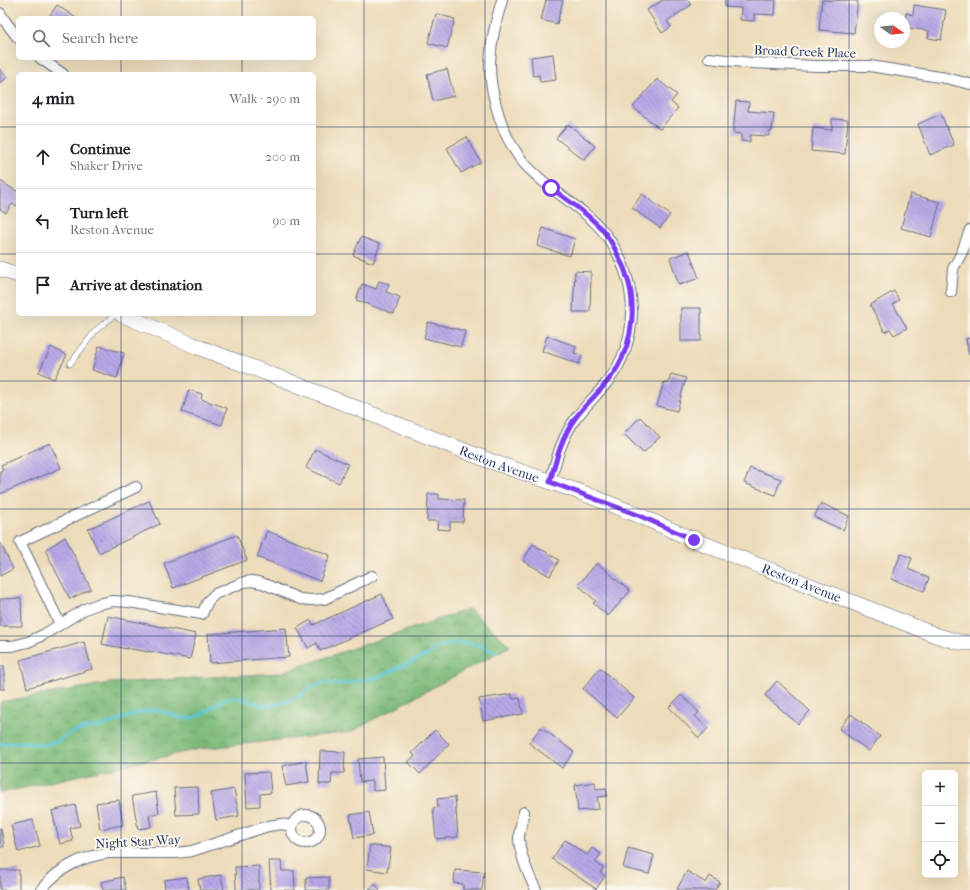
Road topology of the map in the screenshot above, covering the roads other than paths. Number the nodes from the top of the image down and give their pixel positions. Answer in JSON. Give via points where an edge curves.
{"nodes":[{"id":1,"x":502,"y":0,"type":"edge"},
{"id":2,"x":0,"y":12,"type":"edge"},
{"id":3,"x":16,"y":35,"type":"edge"},
{"id":4,"x":709,"y":58,"type":"dead end"},
{"id":5,"x":43,"y":60,"type":"edge"},
{"id":6,"x":60,"y":72,"type":"edge"},
{"id":7,"x":970,"y":84,"type":"edge"},
{"id":8,"x":970,"y":230,"type":"edge"},
{"id":9,"x":0,"y":269,"type":"edge"},
{"id":10,"x":16,"y":275,"type":"edge"},
{"id":11,"x":951,"y":292,"type":"dead end"},
{"id":12,"x":114,"y":316,"type":"edge"},
{"id":13,"x":126,"y":316,"type":"edge"},
{"id":14,"x":70,"y":364,"type":"dead end"},
{"id":15,"x":550,"y":482,"type":"junction"},
{"id":16,"x":136,"y":487,"type":"dead end"},
{"id":17,"x":372,"y":576,"type":"dead end"},
{"id":18,"x":60,"y":624,"type":"junction"},
{"id":19,"x":970,"y":643,"type":"edge"},
{"id":20,"x":0,"y":646,"type":"edge"},
{"id":21,"x":524,"y":812,"type":"dead end"},
{"id":22,"x":292,"y":826,"type":"dead end"},
{"id":23,"x":41,"y":890,"type":"edge"},
{"id":24,"x":536,"y":890,"type":"edge"}],
"edges":[{"from":1,"to":15,"type":"street","via":[[491,45],[490,64],[491,85],[504,128],[513,148],[534,174],[589,217],[605,234],[626,274],[630,291],[632,316],[624,352],[609,380],[576,418],[566,435]]},
{"from":2,"to":3,"type":"street"},
{"from":4,"to":7,"type":"street","name":"Broad Creek Place","via":[[751,63],[870,66]]},
{"from":5,"to":6,"type":"street"},
{"from":8,"to":11,"type":"street","via":[[953,269]]},
{"from":9,"to":10,"type":"street"},
{"from":12,"to":14,"type":"lane","via":[[96,330]]},
{"from":13,"to":15,"type":"street","name":"Reston Avenue","via":[[198,347]]},
{"from":15,"to":19,"type":"street","name":"Reston Avenue","via":[[938,636]]},
{"from":16,"to":18,"type":"street","via":[[20,542]]},
{"from":17,"to":18,"type":"street","via":[[324,599],[300,599],[252,581],[215,594],[208,601],[202,614],[113,601],[85,609]]},
{"from":18,"to":20,"type":"street","via":[[28,642]]},
{"from":21,"to":24,"type":"street","via":[[520,825],[520,844]]},
{"from":22,"to":23,"type":"street","name":"Night Star Way","via":[[268,826],[192,851],[110,853],[85,858],[57,873]]}]}
